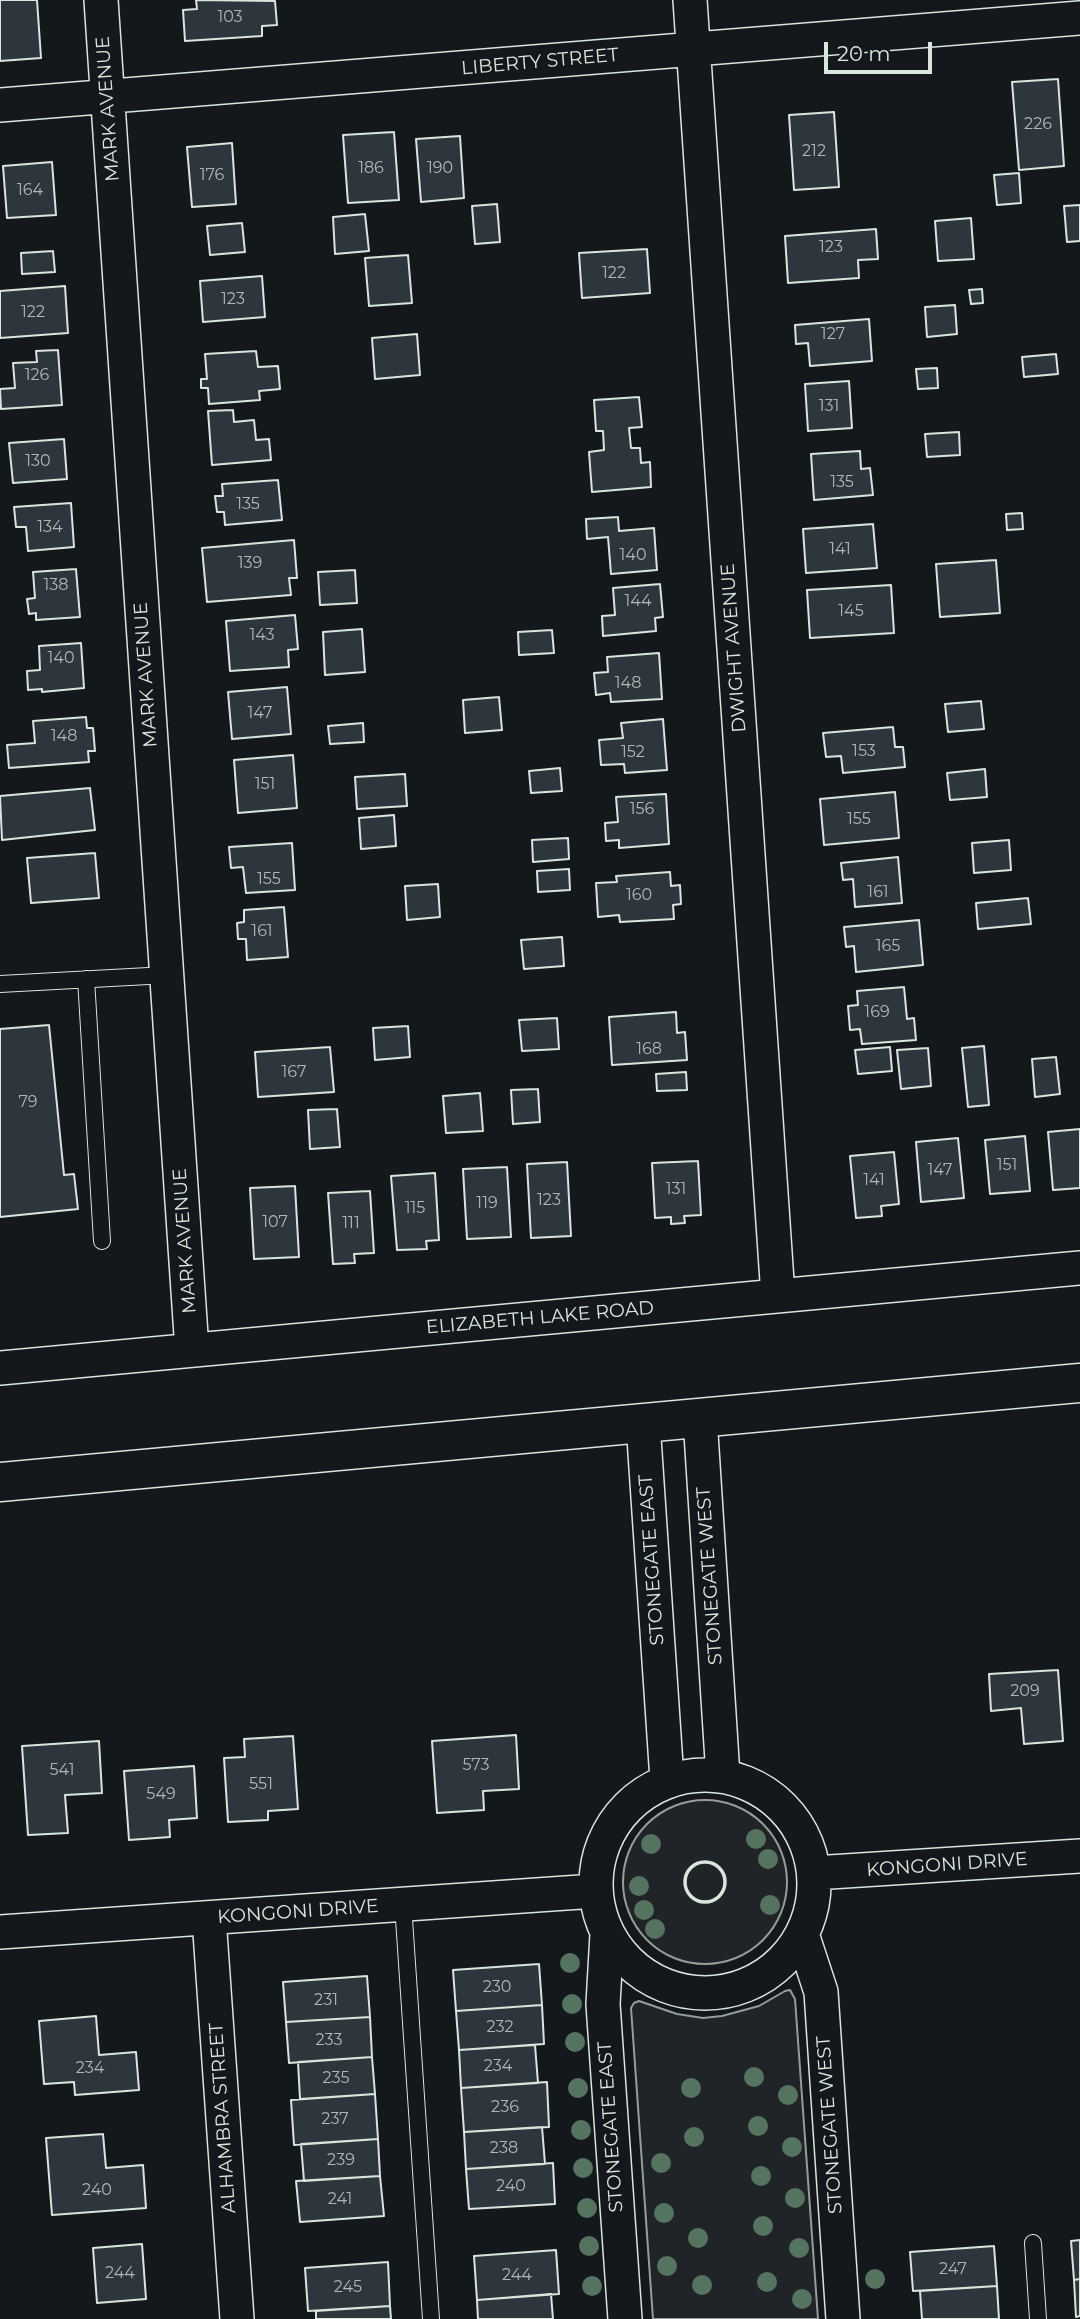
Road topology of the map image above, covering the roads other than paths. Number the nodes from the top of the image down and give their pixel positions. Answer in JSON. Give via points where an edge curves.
{"nodes":[{"id":1,"x":101,"y":0,"type":"edge"},
{"id":2,"x":690,"y":0,"type":"edge"},
{"id":3,"x":1080,"y":18,"type":"edge"},
{"id":4,"x":694,"y":50,"type":"junction"},
{"id":5,"x":107,"y":96,"type":"junction"},
{"id":6,"x":0,"y":105,"type":"edge"},
{"id":7,"x":167,"y":975,"type":"junction"},
{"id":8,"x":86,"y":979,"type":"junction"},
{"id":9,"x":0,"y":984,"type":"edge"},
{"id":10,"x":102,"y":1241,"type":"dead end"},
{"id":11,"x":1080,"y":1268,"type":"edge"},
{"id":12,"x":778,"y":1296,"type":"junction"},
{"id":13,"x":192,"y":1350,"type":"junction"},
{"id":14,"x":0,"y":1368,"type":"edge"},
{"id":15,"x":1080,"y":1383,"type":"edge"},
{"id":16,"x":700,"y":1418,"type":"junction"},
{"id":17,"x":643,"y":1423,"type":"junction"},
{"id":18,"x":0,"y":1482,"type":"edge"},
{"id":19,"x":723,"y":1776,"type":"junction"},
{"id":20,"x":667,"y":1780,"type":"junction"},
{"id":21,"x":1080,"y":1856,"type":"edge"},
{"id":22,"x":814,"y":1873,"type":"junction"},
{"id":23,"x":595,"y":1891,"type":"junction"},
{"id":24,"x":403,"y":1904,"type":"junction"},
{"id":25,"x":209,"y":1918,"type":"junction"},
{"id":26,"x":0,"y":1932,"type":"edge"},
{"id":27,"x":607,"y":1934,"type":"junction"},
{"id":28,"x":802,"y":1934,"type":"junction"},
{"id":29,"x":1033,"y":2243,"type":"dead end"},
{"id":30,"x":237,"y":2319,"type":"edge"},
{"id":31,"x":431,"y":2319,"type":"edge"},
{"id":32,"x":625,"y":2319,"type":"edge"},
{"id":33,"x":843,"y":2319,"type":"edge"},
{"id":34,"x":1038,"y":2319,"type":"edge"}],
"edges":[{"from":1,"to":5,"type":"street","name":"MARK AVENUE"},
{"from":2,"to":4,"type":"street","name":"DWIGHT AVENUE"},
{"from":3,"to":4,"type":"street","name":"LIBERTY STREET"},
{"from":4,"to":5,"type":"street","name":"LIBERTY STREET"},
{"from":4,"to":12,"type":"street","name":"DWIGHT AVENUE"},
{"from":5,"to":6,"type":"street","name":"LIBERTY STREET"},
{"from":5,"to":7,"type":"street","name":"MARK AVENUE"},
{"from":7,"to":8,"type":"lane"},
{"from":7,"to":13,"type":"street","name":"MARK AVENUE"},
{"from":8,"to":9,"type":"lane"},
{"from":8,"to":10,"type":"lane"},
{"from":11,"to":12,"type":"street","name":"ELIZABETH LAKE ROAD"},
{"from":12,"to":13,"type":"street","name":"ELIZABETH LAKE ROAD"},
{"from":13,"to":14,"type":"street","name":"ELIZABETH LAKE ROAD"},
{"from":15,"to":16,"type":"main road"},
{"from":16,"to":17,"type":"main road"},
{"from":16,"to":19,"type":"street","name":"STONEGATE WEST"},
{"from":17,"to":18,"type":"main road"},
{"from":17,"to":20,"type":"street","name":"STONEGATE EAST"},
{"from":19,"to":20,"type":"street"},
{"from":19,"to":22,"type":"street","via":[[751,1784],[785,1810],[802,1832]]},
{"from":20,"to":23,"type":"street","via":[[628,1805],[609,1830],[598,1860]]},
{"from":21,"to":22,"type":"street","name":"KONGONI DRIVE"},
{"from":22,"to":28,"type":"street","via":[[812,1905]]},
{"from":23,"to":24,"type":"street","name":"KONGONI DRIVE"},
{"from":23,"to":27,"type":"street"},
{"from":24,"to":25,"type":"street","name":"KONGONI DRIVE"},
{"from":24,"to":31,"type":"lane"},
{"from":25,"to":26,"type":"street","name":"KONGONI DRIVE"},
{"from":25,"to":30,"type":"street","name":"ALHAMBRA STREET"},
{"from":27,"to":28,"type":"street","via":[[627,1961],[655,1981],[704,1993],[738,1988],[768,1973]]},
{"from":27,"to":32,"type":"street","name":"STONEGATE EAST","via":[[603,2004]]},
{"from":28,"to":33,"type":"street","name":"STONEGATE WEST","via":[[821,1992]]},
{"from":29,"to":34,"type":"lane"}]}
